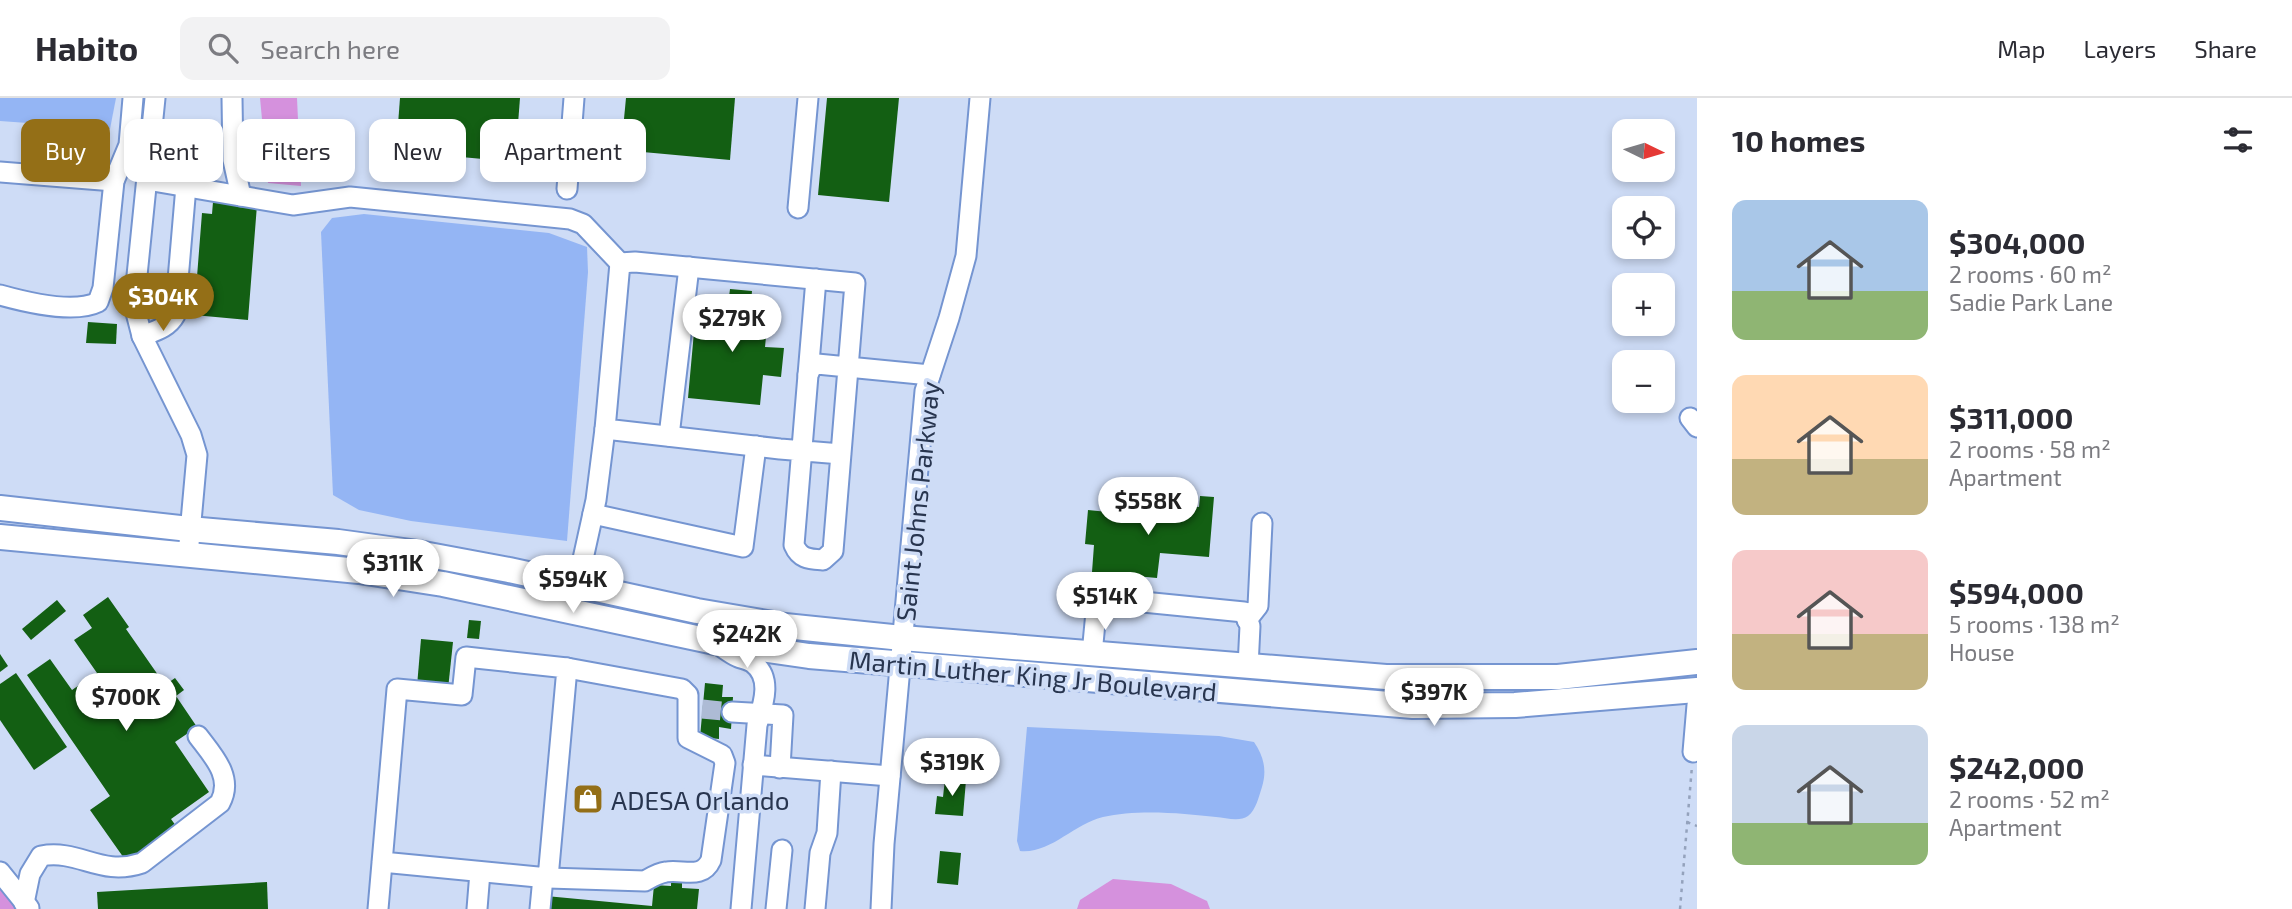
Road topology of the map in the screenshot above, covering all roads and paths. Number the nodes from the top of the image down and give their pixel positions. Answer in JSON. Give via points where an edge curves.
{"nodes":[{"id":1,"x":133,"y":98,"type":"edge"},
{"id":2,"x":155,"y":98,"type":"edge"},
{"id":3,"x":232,"y":98,"type":"edge"},
{"id":4,"x":574,"y":98,"type":"edge"},
{"id":5,"x":808,"y":98,"type":"edge"},
{"id":6,"x":980,"y":98,"type":"edge"},
{"id":7,"x":153,"y":119,"type":"edge"},
{"id":8,"x":0,"y":172,"type":"edge"},
{"id":9,"x":114,"y":181,"type":"junction"},
{"id":10,"x":147,"y":182,"type":"edge"},
{"id":11,"x":160,"y":182,"type":"edge"},
{"id":12,"x":186,"y":186,"type":"junction"},
{"id":13,"x":567,"y":189,"type":"dead end"},
{"id":14,"x":241,"y":196,"type":"junction"},
{"id":15,"x":799,"y":208,"type":"dead end"},
{"id":16,"x":620,"y":263,"type":"junction"},
{"id":17,"x":689,"y":267,"type":"junction"},
{"id":18,"x":816,"y":279,"type":"junction"},
{"id":19,"x":0,"y":295,"type":"edge"},
{"id":20,"x":142,"y":336,"type":"junction"},
{"id":21,"x":848,"y":367,"type":"junction"},
{"id":22,"x":808,"y":375,"type":"junction"},
{"id":23,"x":930,"y":375,"type":"junction"},
{"id":24,"x":605,"y":429,"type":"junction"},
{"id":25,"x":669,"y":436,"type":"junction"},
{"id":26,"x":756,"y":446,"type":"junction"},
{"id":27,"x":802,"y":451,"type":"junction"},
{"id":28,"x":841,"y":454,"type":"junction"},
{"id":29,"x":0,"y":509,"type":"edge"},
{"id":30,"x":593,"y":514,"type":"junction"},
{"id":31,"x":1262,"y":523,"type":"dead end"},
{"id":32,"x":189,"y":529,"type":"junction"},
{"id":33,"x":0,"y":537,"type":"edge"},
{"id":34,"x":188,"y":555,"type":"junction"},
{"id":35,"x":582,"y":587,"type":"junction"},
{"id":36,"x":603,"y":618,"type":"junction"},
{"id":37,"x":1247,"y":620,"type":"junction"},
{"id":38,"x":902,"y":638,"type":"junction"},
{"id":39,"x":715,"y":642,"type":"junction"},
{"id":40,"x":1092,"y":654,"type":"junction"},
{"id":41,"x":1697,"y":662,"type":"edge"},
{"id":42,"x":900,"y":664,"type":"junction"},
{"id":43,"x":1248,"y":667,"type":"junction"},
{"id":44,"x":567,"y":668,"type":"junction"},
{"id":45,"x":1130,"y":683,"type":"junction"},
{"id":46,"x":1697,"y":690,"type":"edge"},
{"id":47,"x":1697,"y":705,"type":"edge"},
{"id":48,"x":732,"y":712,"type":"tunnel mouth"},
{"id":49,"x":761,"y":713,"type":"junction"},
{"id":50,"x":198,"y":736,"type":"dead end"},
{"id":51,"x":1693,"y":752,"type":"joint"},
{"id":52,"x":753,"y":765,"type":"junction"},
{"id":53,"x":780,"y":768,"type":"junction"},
{"id":54,"x":831,"y":771,"type":"junction"},
{"id":55,"x":890,"y":776,"type":"junction"},
{"id":56,"x":1687,"y":822,"type":"junction"},
{"id":57,"x":1697,"y":826,"type":"edge"},
{"id":58,"x":782,"y":850,"type":"dead end"},
{"id":59,"x":382,"y":862,"type":"junction"},
{"id":60,"x":0,"y":872,"type":"edge"},
{"id":61,"x":480,"y":872,"type":"junction"},
{"id":62,"x":546,"y":878,"type":"junction"},
{"id":63,"x":27,"y":906,"type":"edge"},
{"id":64,"x":378,"y":909,"type":"edge"},
{"id":65,"x":477,"y":909,"type":"edge"},
{"id":66,"x":540,"y":909,"type":"edge"},
{"id":67,"x":741,"y":909,"type":"edge"},
{"id":68,"x":776,"y":909,"type":"edge"},
{"id":69,"x":815,"y":909,"type":"edge"},
{"id":70,"x":881,"y":909,"type":"edge"},
{"id":71,"x":1679,"y":909,"type":"edge"}],
"edges":[{"from":1,"to":9,"type":"street","via":[[129,145]]},
{"from":2,"to":7,"type":"street"},
{"from":3,"to":14,"type":"street","via":[[233,160]]},
{"from":4,"to":13,"type":"street"},
{"from":5,"to":15,"type":"street"},
{"from":6,"to":23,"type":"street","name":"Saint Johns Parkway","via":[[966,256]]},
{"from":8,"to":9,"type":"street"},
{"from":9,"to":19,"type":"street","via":[[98,302],[87,307]]},
{"from":10,"to":20,"type":"street","via":[[134,305]]},
{"from":11,"to":12,"type":"street"},
{"from":12,"to":14,"type":"street"},
{"from":12,"to":20,"type":"street","via":[[175,315],[171,323]]},
{"from":14,"to":16,"type":"street","via":[[293,205],[350,197],[577,220]]},
{"from":16,"to":17,"type":"street"},
{"from":16,"to":24,"type":"street"},
{"from":17,"to":18,"type":"street"},
{"from":17,"to":25,"type":"street"},
{"from":18,"to":21,"type":"street","via":[[855,282]]},
{"from":18,"to":22,"type":"street"},
{"from":20,"to":32,"type":"street","via":[[197,455]]},
{"from":21,"to":22,"type":"street","via":[[817,364]]},
{"from":21,"to":23,"type":"street"},
{"from":21,"to":28,"type":"street"},
{"from":22,"to":27,"type":"street"},
{"from":23,"to":38,"type":"street","name":"Saint Johns Parkway"},
{"from":24,"to":25,"type":"street"},
{"from":24,"to":30,"type":"street"},
{"from":25,"to":26,"type":"street"},
{"from":26,"to":27,"type":"street"},
{"from":26,"to":30,"type":"street","via":[[743,547]]},
{"from":27,"to":28,"type":"street"},
{"from":27,"to":28,"type":"street","via":[[794,545],[805,558],[823,560],[833,551]]},
{"from":29,"to":32,"type":"main road","name":"Martin Luther King Jr Boulevard"},
{"from":30,"to":35,"type":"street"},
{"from":31,"to":37,"type":"street","via":[[1258,606]]},
{"from":32,"to":34,"type":"street"},
{"from":32,"to":35,"type":"main road","name":"Martin Luther King Jr Boulevard","via":[[418,553]]},
{"from":33,"to":34,"type":"main road","name":"Martin Luther King Jr Boulevard"},
{"from":34,"to":36,"type":"main road","name":"Martin Luther King Jr Boulevard","via":[[359,571]]},
{"from":35,"to":36,"type":"main road"},
{"from":35,"to":38,"type":"main road","name":"Martin Luther King Jr Boulevard","via":[[786,626]]},
{"from":36,"to":39,"type":"main road","name":"Martin Luther King Jr Boulevard"},
{"from":37,"to":40,"type":"street","via":[[1244,612],[1102,601],[1096,612]]},
{"from":37,"to":43,"type":"street"},
{"from":38,"to":40,"type":"main road","name":"Martin Luther King Jr Boulevard"},
{"from":38,"to":42,"type":"street","name":"Saint Johns Parkway"},
{"from":39,"to":42,"type":"main road","name":"Martin Luther King Jr Boulevard"},
{"from":39,"to":49,"type":"street","via":[[762,672]]},
{"from":40,"to":43,"type":"main road","name":"Martin Luther King Jr Boulevard"},
{"from":41,"to":43,"type":"main road","name":"Martin Luther King Jr Boulevard","via":[[1558,677],[1386,677]]},
{"from":42,"to":45,"type":"main road","name":"Martin Luther King Jr Boulevard"},
{"from":42,"to":55,"type":"street","name":"Saint Johns Parkway"},
{"from":43,"to":45,"type":"main road","via":[[1243,677],[1233,681],[1149,675]]},
{"from":44,"to":59,"type":"street","via":[[466,657],[462,695],[397,689]]},
{"from":44,"to":62,"type":"street"},
{"from":44,"to":62,"type":"street","via":[[682,689],[695,708],[688,738],[722,755],[725,763],[708,868],[667,871],[645,881]]},
{"from":45,"to":46,"type":"main road","name":"Martin Luther King Jr Boulevard","via":[[1413,706],[1567,702]]},
{"from":47,"to":51,"type":"street"},
{"from":48,"to":49,"type":"street"},
{"from":49,"to":52,"type":"street"},
{"from":49,"to":53,"type":"street","via":[[783,715]]},
{"from":50,"to":63,"type":"street","via":[[225,778],[219,803],[142,863],[127,868],[109,868],[57,853],[41,856],[30,874]]},
{"from":51,"to":56,"type":"path"},
{"from":52,"to":53,"type":"street"},
{"from":52,"to":67,"type":"street"},
{"from":53,"to":54,"type":"street"},
{"from":54,"to":55,"type":"street"},
{"from":54,"to":69,"type":"street"},
{"from":55,"to":70,"type":"street","name":"Saint Johns Parkway"},
{"from":56,"to":57,"type":"path"},
{"from":56,"to":71,"type":"path"},
{"from":58,"to":68,"type":"street"},
{"from":59,"to":61,"type":"street"},
{"from":59,"to":64,"type":"street"},
{"from":60,"to":63,"type":"street"},
{"from":61,"to":62,"type":"street"},
{"from":61,"to":65,"type":"street"},
{"from":62,"to":66,"type":"street"}]}
